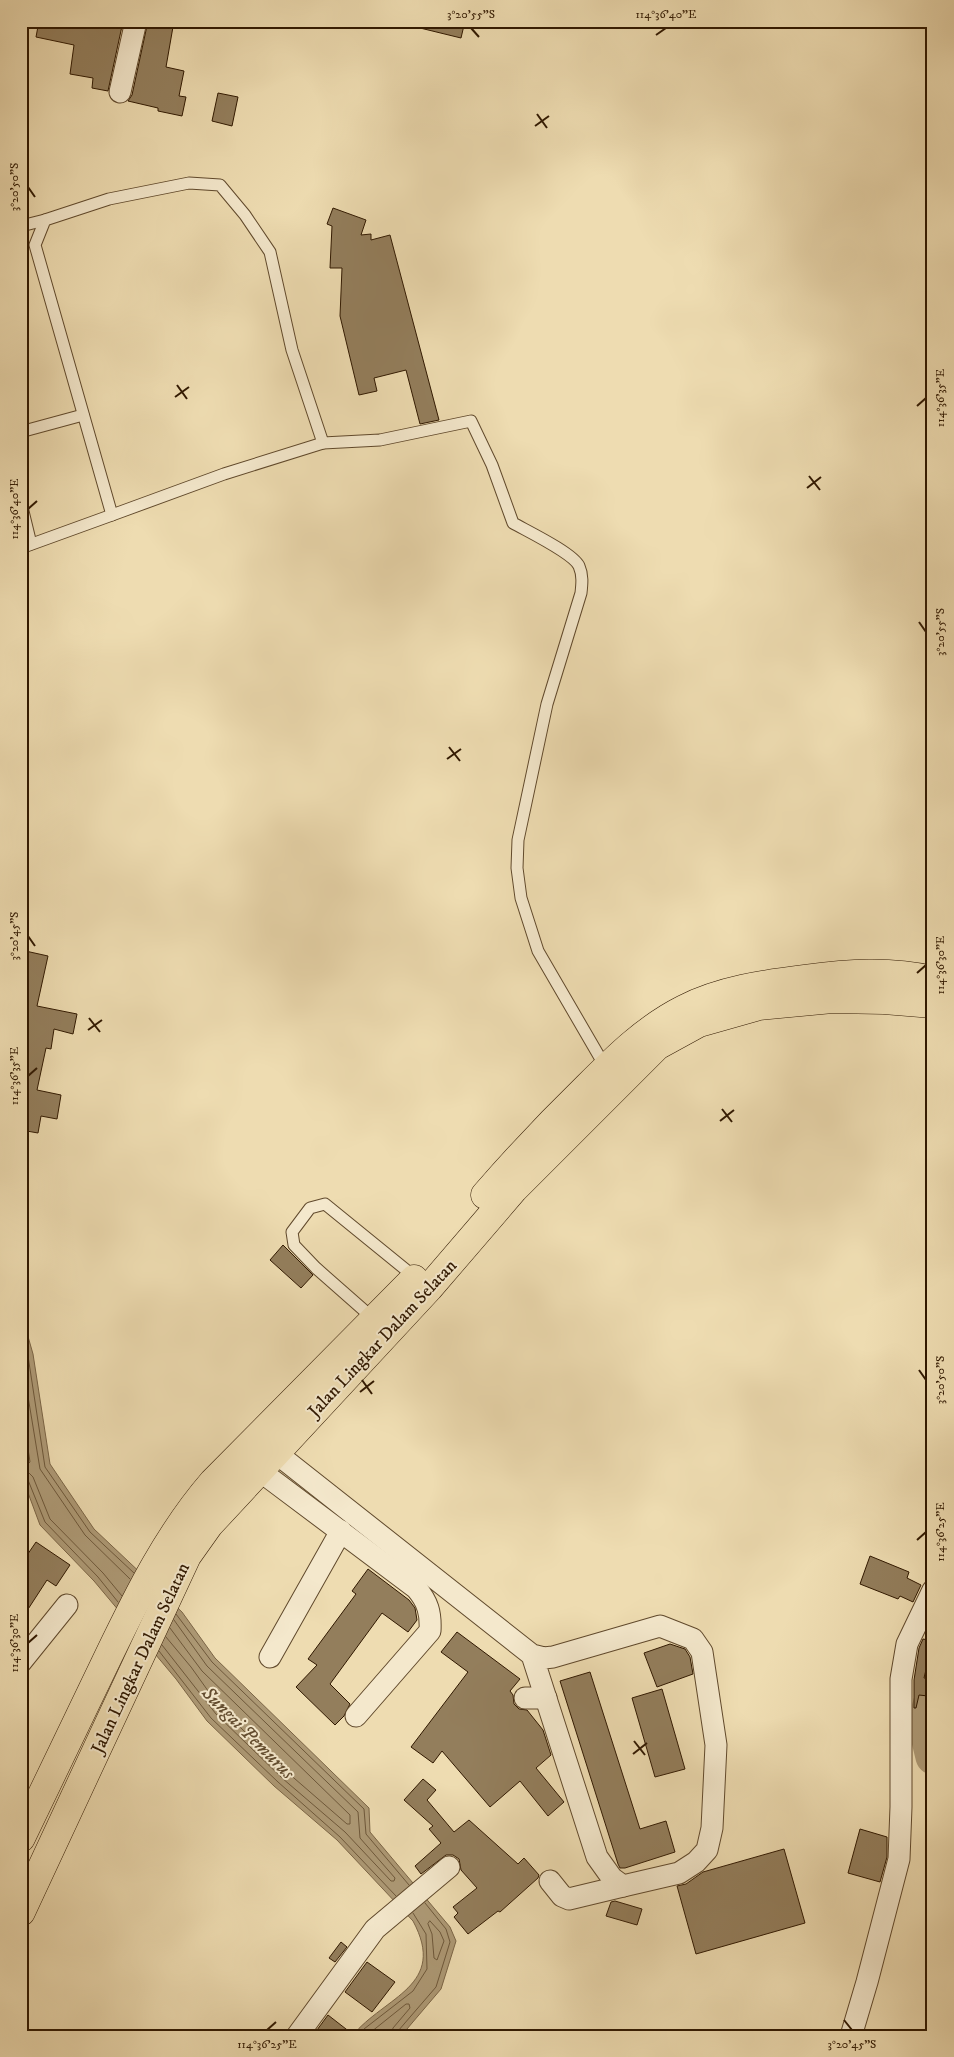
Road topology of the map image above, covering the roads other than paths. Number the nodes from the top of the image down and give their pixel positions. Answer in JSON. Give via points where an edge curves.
{"nodes":[{"id":1,"x":136,"y":21,"type":"edge"},
{"id":2,"x":120,"y":92,"type":"dead end"},
{"id":3,"x":45,"y":220,"type":"junction"},
{"id":4,"x":21,"y":226,"type":"edge"},
{"id":5,"x":83,"y":415,"type":"junction"},
{"id":6,"x":21,"y":433,"type":"edge"},
{"id":7,"x":322,"y":443,"type":"junction"},
{"id":8,"x":21,"y":503,"type":"edge"},
{"id":9,"x":112,"y":515,"type":"junction"},
{"id":10,"x":26,"y":546,"type":"edge"},
{"id":11,"x":861,"y":973,"type":"junction"},
{"id":12,"x":933,"y":980,"type":"edge"},
{"id":13,"x":860,"y":1000,"type":"junction"},
{"id":14,"x":933,"y":1004,"type":"edge"},
{"id":15,"x":606,"y":1068,"type":"junction"},
{"id":16,"x":422,"y":1283,"type":"junction"},
{"id":17,"x":382,"y":1325,"type":"junction"},
{"id":18,"x":258,"y":1460,"type":"junction"},
{"id":19,"x":340,"y":1530,"type":"junction"},
{"id":20,"x":176,"y":1552,"type":"junction"},
{"id":21,"x":933,"y":1590,"type":"edge"},
{"id":22,"x":67,"y":1604,"type":"dead end"},
{"id":23,"x":532,"y":1655,"type":"junction"},
{"id":24,"x":270,"y":1656,"type":"dead end"},
{"id":25,"x":21,"y":1662,"type":"edge"},
{"id":26,"x":356,"y":1716,"type":"dead end"},
{"id":27,"x":21,"y":1838,"type":"edge"},
{"id":28,"x":449,"y":1867,"type":"dead end"},
{"id":29,"x":550,"y":1881,"type":"dead end"},
{"id":30,"x":623,"y":1886,"type":"junction"},
{"id":31,"x":21,"y":1912,"type":"edge"},
{"id":32,"x":297,"y":2036,"type":"edge"},
{"id":33,"x":851,"y":2036,"type":"edge"}],
"edges":[{"from":1,"to":2,"type":"street"},
{"from":3,"to":4,"type":"lane"},
{"from":3,"to":5,"type":"lane","via":[[35,245]]},
{"from":3,"to":7,"type":"lane","via":[[109,199],[153,190],[189,183],[220,185],[270,252],[292,350]]},
{"from":5,"to":6,"type":"lane"},
{"from":5,"to":9,"type":"lane"},
{"from":7,"to":9,"type":"lane"},
{"from":7,"to":15,"type":"lane","via":[[380,440],[471,421],[492,465],[512,523],[579,564],[583,578],[581,594],[547,704],[518,840],[517,868],[521,898],[538,951]]},
{"from":8,"to":10,"type":"lane"},
{"from":9,"to":10,"type":"lane"},
{"from":11,"to":12,"type":"main road","name":"Jalan Lingkar Dalam Selatan","via":[[894,973]]},
{"from":11,"to":13,"type":"main road"},
{"from":11,"to":15,"type":"main road","name":"Jalan Lingkar Dalam Selatan","via":[[767,984],[710,998],[683,1009],[639,1038]]},
{"from":13,"to":14,"type":"main road","name":"Jalan Lingkar Dalam Selatan"},
{"from":13,"to":16,"type":"main road","name":"Jalan Lingkar Dalam Selatan","via":[[832,999],[759,1006],[699,1023],[657,1046]]},
{"from":15,"to":16,"type":"main road","name":"Jalan Lingkar Dalam Selatan","via":[[521,1153]]},
{"from":16,"to":17,"type":"main road","name":"Jalan Lingkar Dalam Selatan"},
{"from":16,"to":17,"type":"lane","via":[[325,1204],[310,1208],[292,1232],[294,1245]]},
{"from":17,"to":18,"type":"main road","name":"Jalan Lingkar Dalam Selatan"},
{"from":17,"to":18,"type":"main road","name":"Jalan Lingkar Dalam Selatan"},
{"from":18,"to":19,"type":"street"},
{"from":18,"to":20,"type":"main road","name":"Jalan Lingkar Dalam Selatan","via":[[209,1526]]},
{"from":18,"to":23,"type":"street"},
{"from":19,"to":24,"type":"street"},
{"from":19,"to":26,"type":"street","via":[[416,1588],[426,1600],[431,1620],[430,1631]]},
{"from":20,"to":27,"type":"main road","name":"Jalan Lingkar Dalam Selatan","via":[[100,1673]]},
{"from":20,"to":31,"type":"main road","name":"Jalan Lingkar Dalam Selatan","via":[[126,1688]]},
{"from":21,"to":33,"type":"street","via":[[907,1644],[901,1679],[899,1858]]},
{"from":22,"to":25,"type":"street"},
{"from":23,"to":30,"type":"street","via":[[536,1698],[597,1857],[612,1878]]},
{"from":23,"to":30,"type":"street","via":[[553,1657],[660,1626],[693,1640],[702,1652],[716,1745],[712,1828],[707,1850],[679,1873]]},
{"from":28,"to":32,"type":"street","via":[[375,1928]]},
{"from":29,"to":30,"type":"street","via":[[569,1900]]}]}
